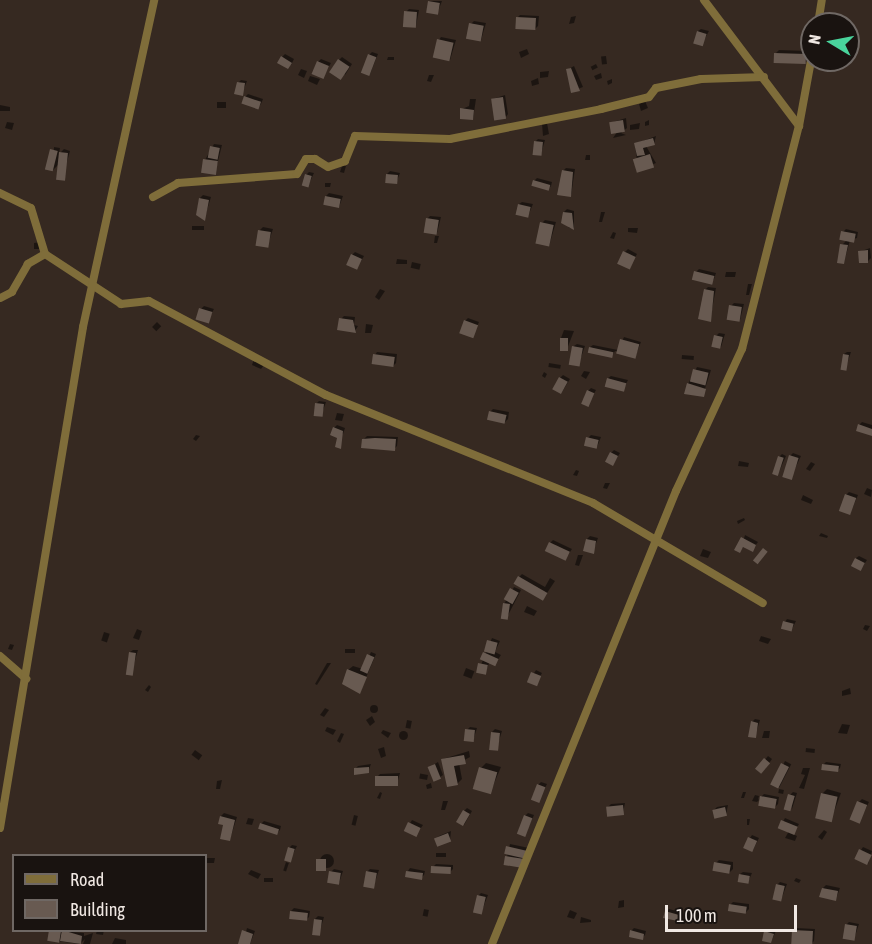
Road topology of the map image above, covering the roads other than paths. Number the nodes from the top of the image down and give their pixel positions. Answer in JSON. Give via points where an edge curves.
{"nodes":[{"id":1,"x":154,"y":0,"type":"edge"},
{"id":2,"x":704,"y":0,"type":"edge"},
{"id":3,"x":809,"y":72,"type":"edge"},
{"id":4,"x":764,"y":77,"type":"junction"},
{"id":5,"x":799,"y":126,"type":"junction"},
{"id":6,"x":0,"y":194,"type":"edge"},
{"id":7,"x":153,"y":197,"type":"dead end"},
{"id":8,"x":45,"y":254,"type":"junction"},
{"id":9,"x":93,"y":286,"type":"junction"},
{"id":10,"x":0,"y":298,"type":"edge"},
{"id":11,"x":656,"y":540,"type":"junction"},
{"id":12,"x":763,"y":603,"type":"dead end"},
{"id":13,"x":0,"y":656,"type":"edge"},
{"id":14,"x":26,"y":679,"type":"junction"},
{"id":15,"x":0,"y":828,"type":"edge"},
{"id":16,"x":492,"y":944,"type":"edge"}],
"edges":[{"from":1,"to":9,"type":"street"},
{"from":2,"to":4,"type":"street"},
{"from":3,"to":5,"type":"street"},
{"from":4,"to":5,"type":"street"},
{"from":4,"to":7,"type":"street","via":[[700,79],[656,88],[649,97],[620,104],[450,139],[355,136],[345,161],[328,167],[315,159],[306,159],[297,174],[178,183]]},
{"from":5,"to":11,"type":"street","via":[[742,349]]},
{"from":6,"to":8,"type":"street","via":[[31,208]]},
{"from":8,"to":9,"type":"street"},
{"from":8,"to":10,"type":"street","via":[[28,264],[12,292]]},
{"from":9,"to":11,"type":"street","via":[[122,304],[149,301],[326,395],[593,503]]},
{"from":9,"to":14,"type":"street"},
{"from":11,"to":12,"type":"street"},
{"from":11,"to":16,"type":"street"},
{"from":13,"to":14,"type":"street"},
{"from":14,"to":15,"type":"street"}]}
